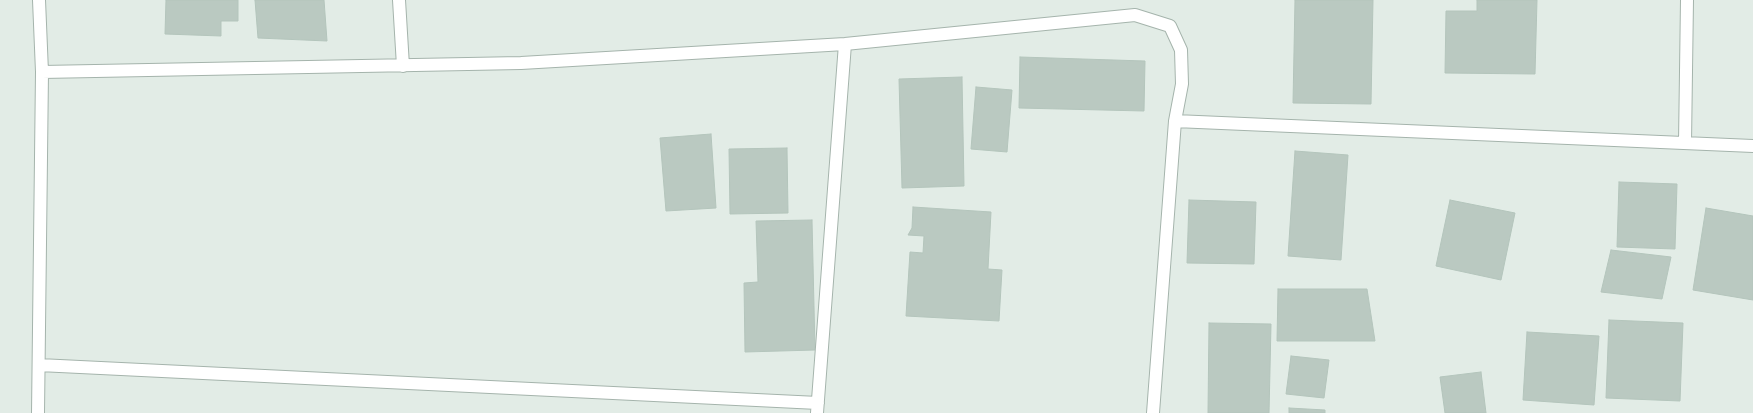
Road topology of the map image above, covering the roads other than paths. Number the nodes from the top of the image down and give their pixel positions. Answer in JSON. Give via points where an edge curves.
{"nodes":[{"id":1,"x":38,"y":0,"type":"edge"},
{"id":2,"x":399,"y":0,"type":"edge"},
{"id":3,"x":1687,"y":0,"type":"edge"},
{"id":4,"x":844,"y":44,"type":"junction"},
{"id":5,"x":403,"y":66,"type":"junction"},
{"id":6,"x":42,"y":72,"type":"junction"},
{"id":7,"x":1175,"y":121,"type":"junction"},
{"id":8,"x":1685,"y":143,"type":"junction"},
{"id":9,"x":1753,"y":146,"type":"edge"},
{"id":10,"x":39,"y":365,"type":"junction"},
{"id":11,"x":818,"y":408,"type":"edge"},
{"id":12,"x":38,"y":413,"type":"edge"},
{"id":13,"x":1153,"y":413,"type":"edge"}],
"edges":[{"from":1,"to":6,"type":"street"},
{"from":2,"to":5,"type":"street"},
{"from":3,"to":8,"type":"street"},
{"from":4,"to":5,"type":"street","via":[[521,63]]},
{"from":4,"to":7,"type":"street","via":[[1135,15],[1170,26],[1181,50],[1182,84]]},
{"from":4,"to":11,"type":"street"},
{"from":5,"to":6,"type":"street"},
{"from":6,"to":10,"type":"street"},
{"from":7,"to":8,"type":"street"},
{"from":7,"to":13,"type":"street"},
{"from":8,"to":9,"type":"street"},
{"from":10,"to":11,"type":"street"},
{"from":10,"to":12,"type":"street"}]}
